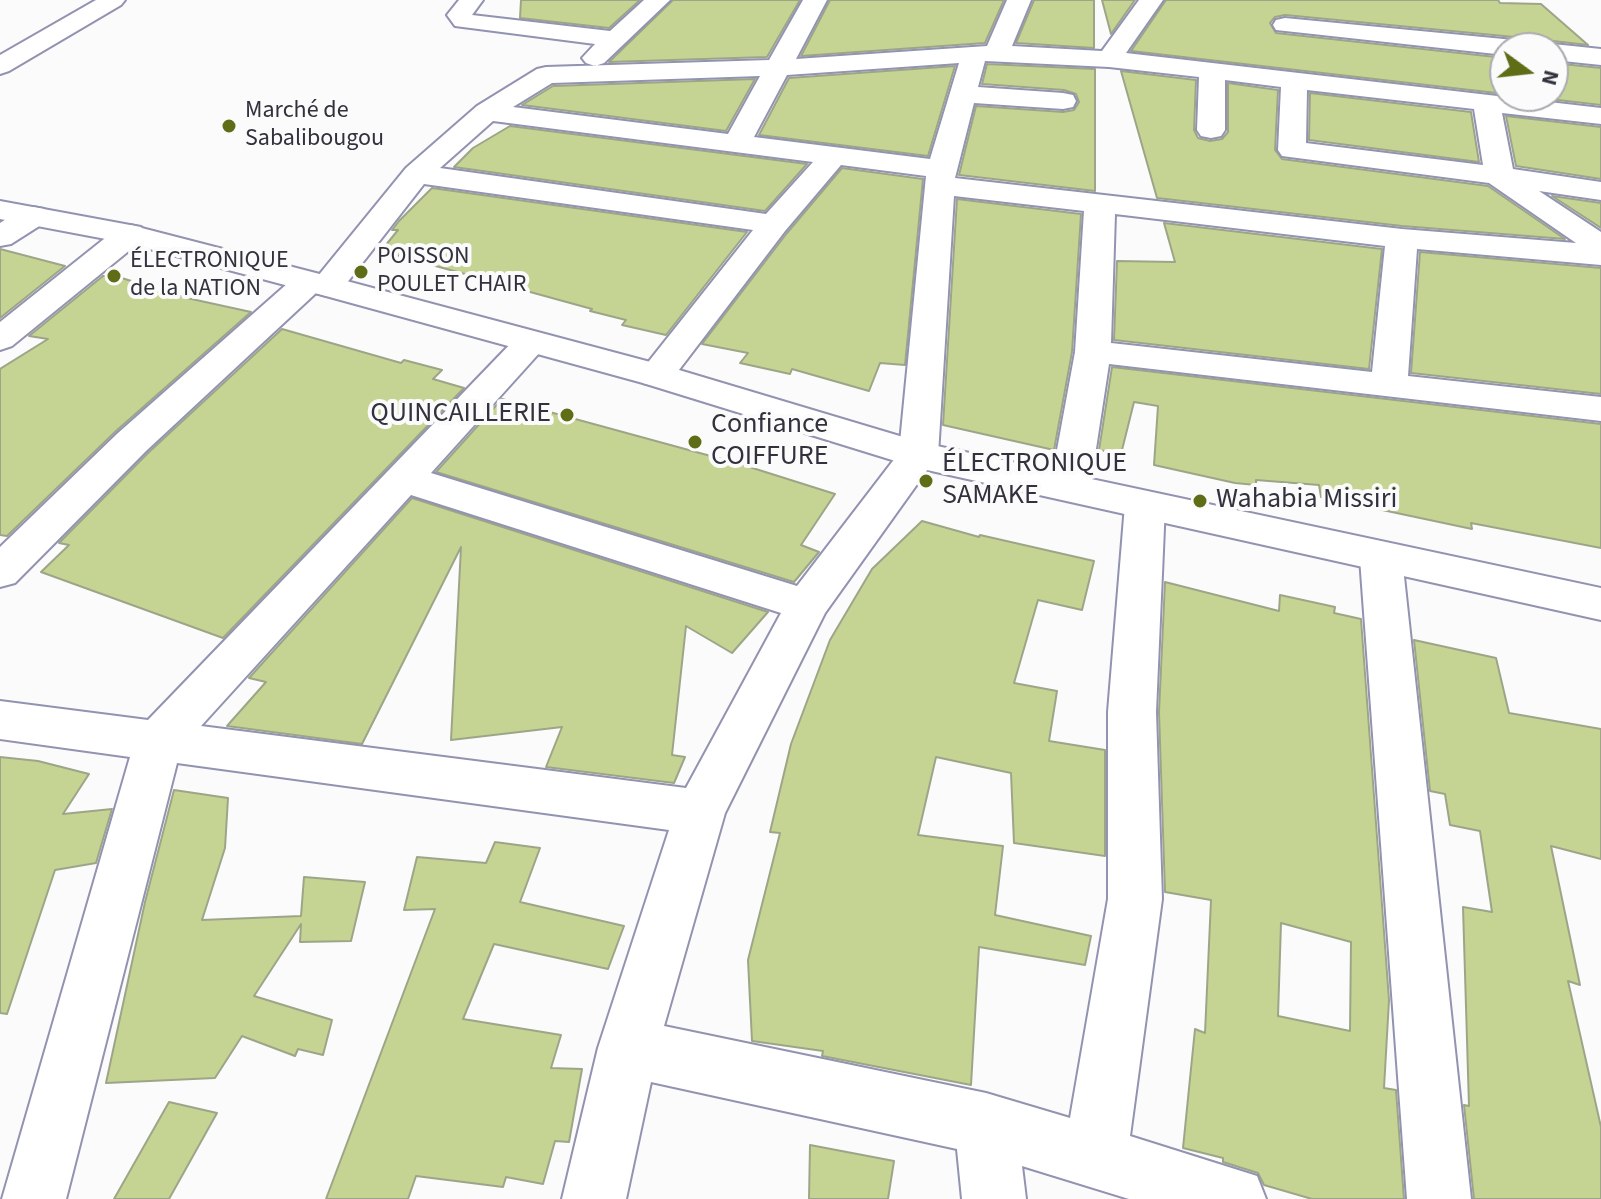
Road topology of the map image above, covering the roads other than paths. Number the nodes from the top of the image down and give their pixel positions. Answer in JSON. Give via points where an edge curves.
{"nodes":[{"id":1,"x":113,"y":0,"type":"edge"},
{"id":2,"x":471,"y":0,"type":"edge"},
{"id":3,"x":658,"y":0,"type":"edge"},
{"id":4,"x":815,"y":0,"type":"edge"},
{"id":5,"x":1019,"y":0,"type":"edge"},
{"id":6,"x":1151,"y":0,"type":"edge"},
{"id":7,"x":1286,"y":12,"type":"edge"},
{"id":8,"x":519,"y":29,"type":"junction"},
{"id":9,"x":615,"y":39,"type":"junction"},
{"id":10,"x":1489,"y":44,"type":"edge"},
{"id":11,"x":1569,"y":54,"type":"edge"},
{"id":12,"x":1601,"y":57,"type":"edge"},
{"id":13,"x":1109,"y":59,"type":"junction"},
{"id":14,"x":0,"y":66,"type":"edge"},
{"id":15,"x":978,"y":67,"type":"junction"},
{"id":16,"x":775,"y":68,"type":"junction"},
{"id":17,"x":1212,"y":70,"type":"junction"},
{"id":18,"x":577,"y":74,"type":"junction"},
{"id":19,"x":546,"y":75,"type":"junction"},
{"id":20,"x":1286,"y":78,"type":"junction"},
{"id":21,"x":1388,"y":91,"type":"junction"},
{"id":22,"x":1063,"y":101,"type":"dead end"},
{"id":23,"x":1486,"y":102,"type":"junction"},
{"id":24,"x":487,"y":112,"type":"junction"},
{"id":25,"x":1601,"y":116,"type":"edge"},
{"id":26,"x":1211,"y":130,"type":"dead end"},
{"id":27,"x":1394,"y":137,"type":"junction"},
{"id":28,"x":738,"y":141,"type":"junction"},
{"id":29,"x":835,"y":154,"type":"junction"},
{"id":30,"x":416,"y":174,"type":"junction"},
{"id":31,"x":940,"y":177,"type":"junction"},
{"id":32,"x":1500,"y":178,"type":"junction"},
{"id":33,"x":1601,"y":191,"type":"edge"},
{"id":34,"x":1100,"y":205,"type":"junction"},
{"id":35,"x":16,"y":213,"type":"edge"},
{"id":36,"x":774,"y":224,"type":"junction"},
{"id":37,"x":130,"y":234,"type":"junction"},
{"id":38,"x":0,"y":237,"type":"edge"},
{"id":39,"x":1402,"y":238,"type":"junction"},
{"id":40,"x":1601,"y":246,"type":"edge"},
{"id":41,"x":1601,"y":255,"type":"edge"},
{"id":42,"x":318,"y":284,"type":"junction"},
{"id":43,"x":0,"y":339,"type":"edge"},
{"id":44,"x":530,"y":343,"type":"junction"},
{"id":45,"x":1093,"y":352,"type":"junction"},
{"id":46,"x":656,"y":375,"type":"junction"},
{"id":47,"x":1389,"y":386,"type":"junction"},
{"id":48,"x":1601,"y":409,"type":"edge"},
{"id":49,"x":918,"y":455,"type":"junction"},
{"id":50,"x":401,"y":478,"type":"junction"},
{"id":51,"x":1070,"y":488,"type":"junction"},
{"id":52,"x":1145,"y":505,"type":"junction"},
{"id":53,"x":1381,"y":558,"type":"junction"},
{"id":54,"x":0,"y":572,"type":"edge"},
{"id":55,"x":1601,"y":604,"type":"edge"},
{"id":56,"x":807,"y":605,"type":"junction"},
{"id":57,"x":0,"y":720,"type":"edge"},
{"id":58,"x":159,"y":740,"type":"junction"},
{"id":59,"x":700,"y":812,"type":"junction"},
{"id":60,"x":628,"y":1048,"type":"junction"},
{"id":61,"x":986,"y":1124,"type":"junction"},
{"id":62,"x":1095,"y":1157,"type":"junction"},
{"id":63,"x":34,"y":1199,"type":"edge"},
{"id":64,"x":594,"y":1199,"type":"edge"},
{"id":65,"x":994,"y":1199,"type":"edge"},
{"id":66,"x":1234,"y":1199,"type":"edge"},
{"id":67,"x":1439,"y":1199,"type":"edge"}],
"edges":[{"from":1,"to":14,"type":"street"},
{"from":2,"to":8,"type":"street","via":[[459,15],[464,21]]},
{"from":3,"to":9,"type":"street"},
{"from":4,"to":16,"type":"street"},
{"from":5,"to":15,"type":"street"},
{"from":6,"to":13,"type":"street"},
{"from":7,"to":10,"type":"street"},
{"from":7,"to":20,"type":"street"},
{"from":8,"to":9,"type":"street"},
{"from":8,"to":19,"type":"street"},
{"from":9,"to":18,"type":"street"},
{"from":11,"to":12,"type":"street"},
{"from":13,"to":15,"type":"street"},
{"from":13,"to":17,"type":"street"},
{"from":15,"to":16,"type":"street"},
{"from":15,"to":22,"type":"street"},
{"from":15,"to":31,"type":"street"},
{"from":16,"to":18,"type":"street"},
{"from":16,"to":28,"type":"street"},
{"from":17,"to":20,"type":"street"},
{"from":17,"to":26,"type":"street"},
{"from":18,"to":19,"type":"street"},
{"from":19,"to":24,"type":"street"},
{"from":20,"to":21,"type":"street"},
{"from":20,"to":27,"type":"street","via":[[1292,150]]},
{"from":21,"to":23,"type":"street"},
{"from":21,"to":27,"type":"street"},
{"from":23,"to":25,"type":"street"},
{"from":23,"to":32,"type":"street"},
{"from":24,"to":28,"type":"street"},
{"from":24,"to":30,"type":"street"},
{"from":27,"to":32,"type":"street"},
{"from":28,"to":29,"type":"street"},
{"from":29,"to":31,"type":"street"},
{"from":29,"to":36,"type":"street"},
{"from":30,"to":36,"type":"street"},
{"from":30,"to":42,"type":"street"},
{"from":31,"to":34,"type":"street"},
{"from":31,"to":49,"type":"street"},
{"from":32,"to":33,"type":"street"},
{"from":32,"to":40,"type":"street"},
{"from":34,"to":39,"type":"street"},
{"from":34,"to":45,"type":"street"},
{"from":35,"to":37,"type":"street"},
{"from":35,"to":38,"type":"street"},
{"from":36,"to":46,"type":"street"},
{"from":37,"to":42,"type":"street"},
{"from":37,"to":43,"type":"street"},
{"from":39,"to":41,"type":"street"},
{"from":39,"to":47,"type":"street"},
{"from":42,"to":44,"type":"street"},
{"from":42,"to":54,"type":"street","via":[[132,442]]},
{"from":44,"to":46,"type":"street"},
{"from":44,"to":50,"type":"street"},
{"from":45,"to":47,"type":"street"},
{"from":45,"to":51,"type":"street"},
{"from":46,"to":49,"type":"street"},
{"from":47,"to":48,"type":"street"},
{"from":49,"to":51,"type":"street"},
{"from":49,"to":56,"type":"street"},
{"from":50,"to":56,"type":"street"},
{"from":50,"to":58,"type":"street"},
{"from":51,"to":52,"type":"street"},
{"from":52,"to":53,"type":"street"},
{"from":52,"to":62,"type":"street","via":[[1132,712],[1135,899]]},
{"from":53,"to":55,"type":"street"},
{"from":53,"to":67,"type":"street"},
{"from":56,"to":59,"type":"street"},
{"from":57,"to":58,"type":"street"},
{"from":58,"to":59,"type":"street"},
{"from":58,"to":63,"type":"street"},
{"from":59,"to":60,"type":"street"},
{"from":60,"to":61,"type":"street"},
{"from":60,"to":64,"type":"street"},
{"from":61,"to":62,"type":"street"},
{"from":61,"to":65,"type":"street"},
{"from":62,"to":66,"type":"street"}]}
